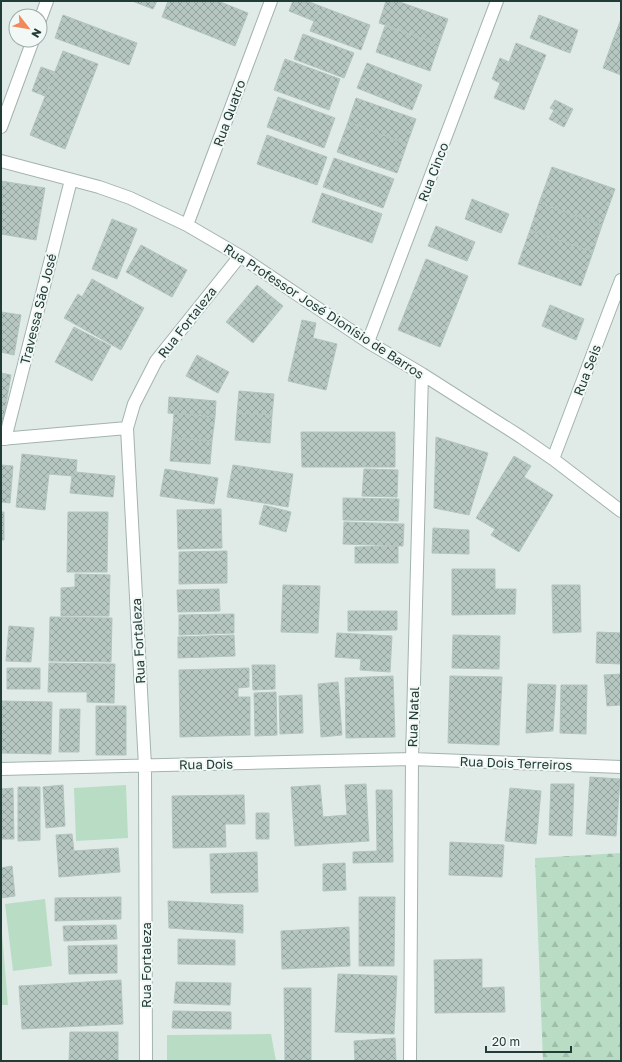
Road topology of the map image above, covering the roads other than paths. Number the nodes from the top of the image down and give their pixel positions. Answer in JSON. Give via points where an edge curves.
{"nodes":[{"id":1,"x":270,"y":1,"type":"edge"},
{"id":2,"x":497,"y":1,"type":"edge"},
{"id":3,"x":30,"y":48,"type":"edge"},
{"id":4,"x":1,"y":127,"type":"edge"},
{"id":5,"x":1,"y":161,"type":"edge"},
{"id":6,"x":71,"y":180,"type":"junction"},
{"id":7,"x":187,"y":225,"type":"junction"},
{"id":8,"x":240,"y":256,"type":"junction"},
{"id":9,"x":621,"y":280,"type":"edge"},
{"id":10,"x":368,"y":342,"type":"junction"},
{"id":11,"x":422,"y":374,"type":"junction"},
{"id":12,"x":127,"y":428,"type":"junction"},
{"id":13,"x":3,"y":439,"type":"edge"},
{"id":14,"x":553,"y":460,"type":"junction"},
{"id":15,"x":621,"y":511,"type":"edge"},
{"id":16,"x":412,"y":759,"type":"junction"},
{"id":17,"x":145,"y":766,"type":"junction"},
{"id":18,"x":621,"y":767,"type":"edge"},
{"id":19,"x":1,"y":769,"type":"edge"},
{"id":20,"x":146,"y":1061,"type":"edge"},
{"id":21,"x":410,"y":1061,"type":"edge"}],
"edges":[{"from":1,"to":7,"type":"street","name":"Rua Quatro"},
{"from":2,"to":10,"type":"street","name":"Rua Cinco"},
{"from":3,"to":4,"type":"street"},
{"from":5,"to":6,"type":"street","name":"Rua Professor José Dionísio de Barros"},
{"from":6,"to":7,"type":"street","name":"Rua Professor José Dionísio de Barros","via":[[111,191]]},
{"from":6,"to":13,"type":"street","name":"Travessa São José"},
{"from":7,"to":8,"type":"street","name":"Rua Professor José Dionísio de Barros"},
{"from":8,"to":10,"type":"street","name":"Rua Professor José Dionísio de Barros"},
{"from":8,"to":12,"type":"street","name":"Rua Fortaleza","via":[[156,361],[134,404]]},
{"from":9,"to":14,"type":"street","name":"Rua Seis"},
{"from":10,"to":11,"type":"street","name":"Rua Professor José Dionísio de Barros"},
{"from":11,"to":14,"type":"street","name":"Rua Professor José Dionísio de Barros"},
{"from":11,"to":16,"type":"street","name":"Rua Natal"},
{"from":12,"to":13,"type":"street"},
{"from":12,"to":17,"type":"street","name":"Rua Fortaleza"},
{"from":14,"to":15,"type":"street","name":"Rua Professor José Dionísio de Barros"},
{"from":16,"to":17,"type":"street","name":"Rua Dois"},
{"from":16,"to":18,"type":"street","name":"Rua Dois Terreiros"},
{"from":16,"to":21,"type":"street","name":"Rua Natal"},
{"from":17,"to":19,"type":"street","name":"Rua Dois"},
{"from":17,"to":20,"type":"street","name":"Rua Fortaleza"}]}
